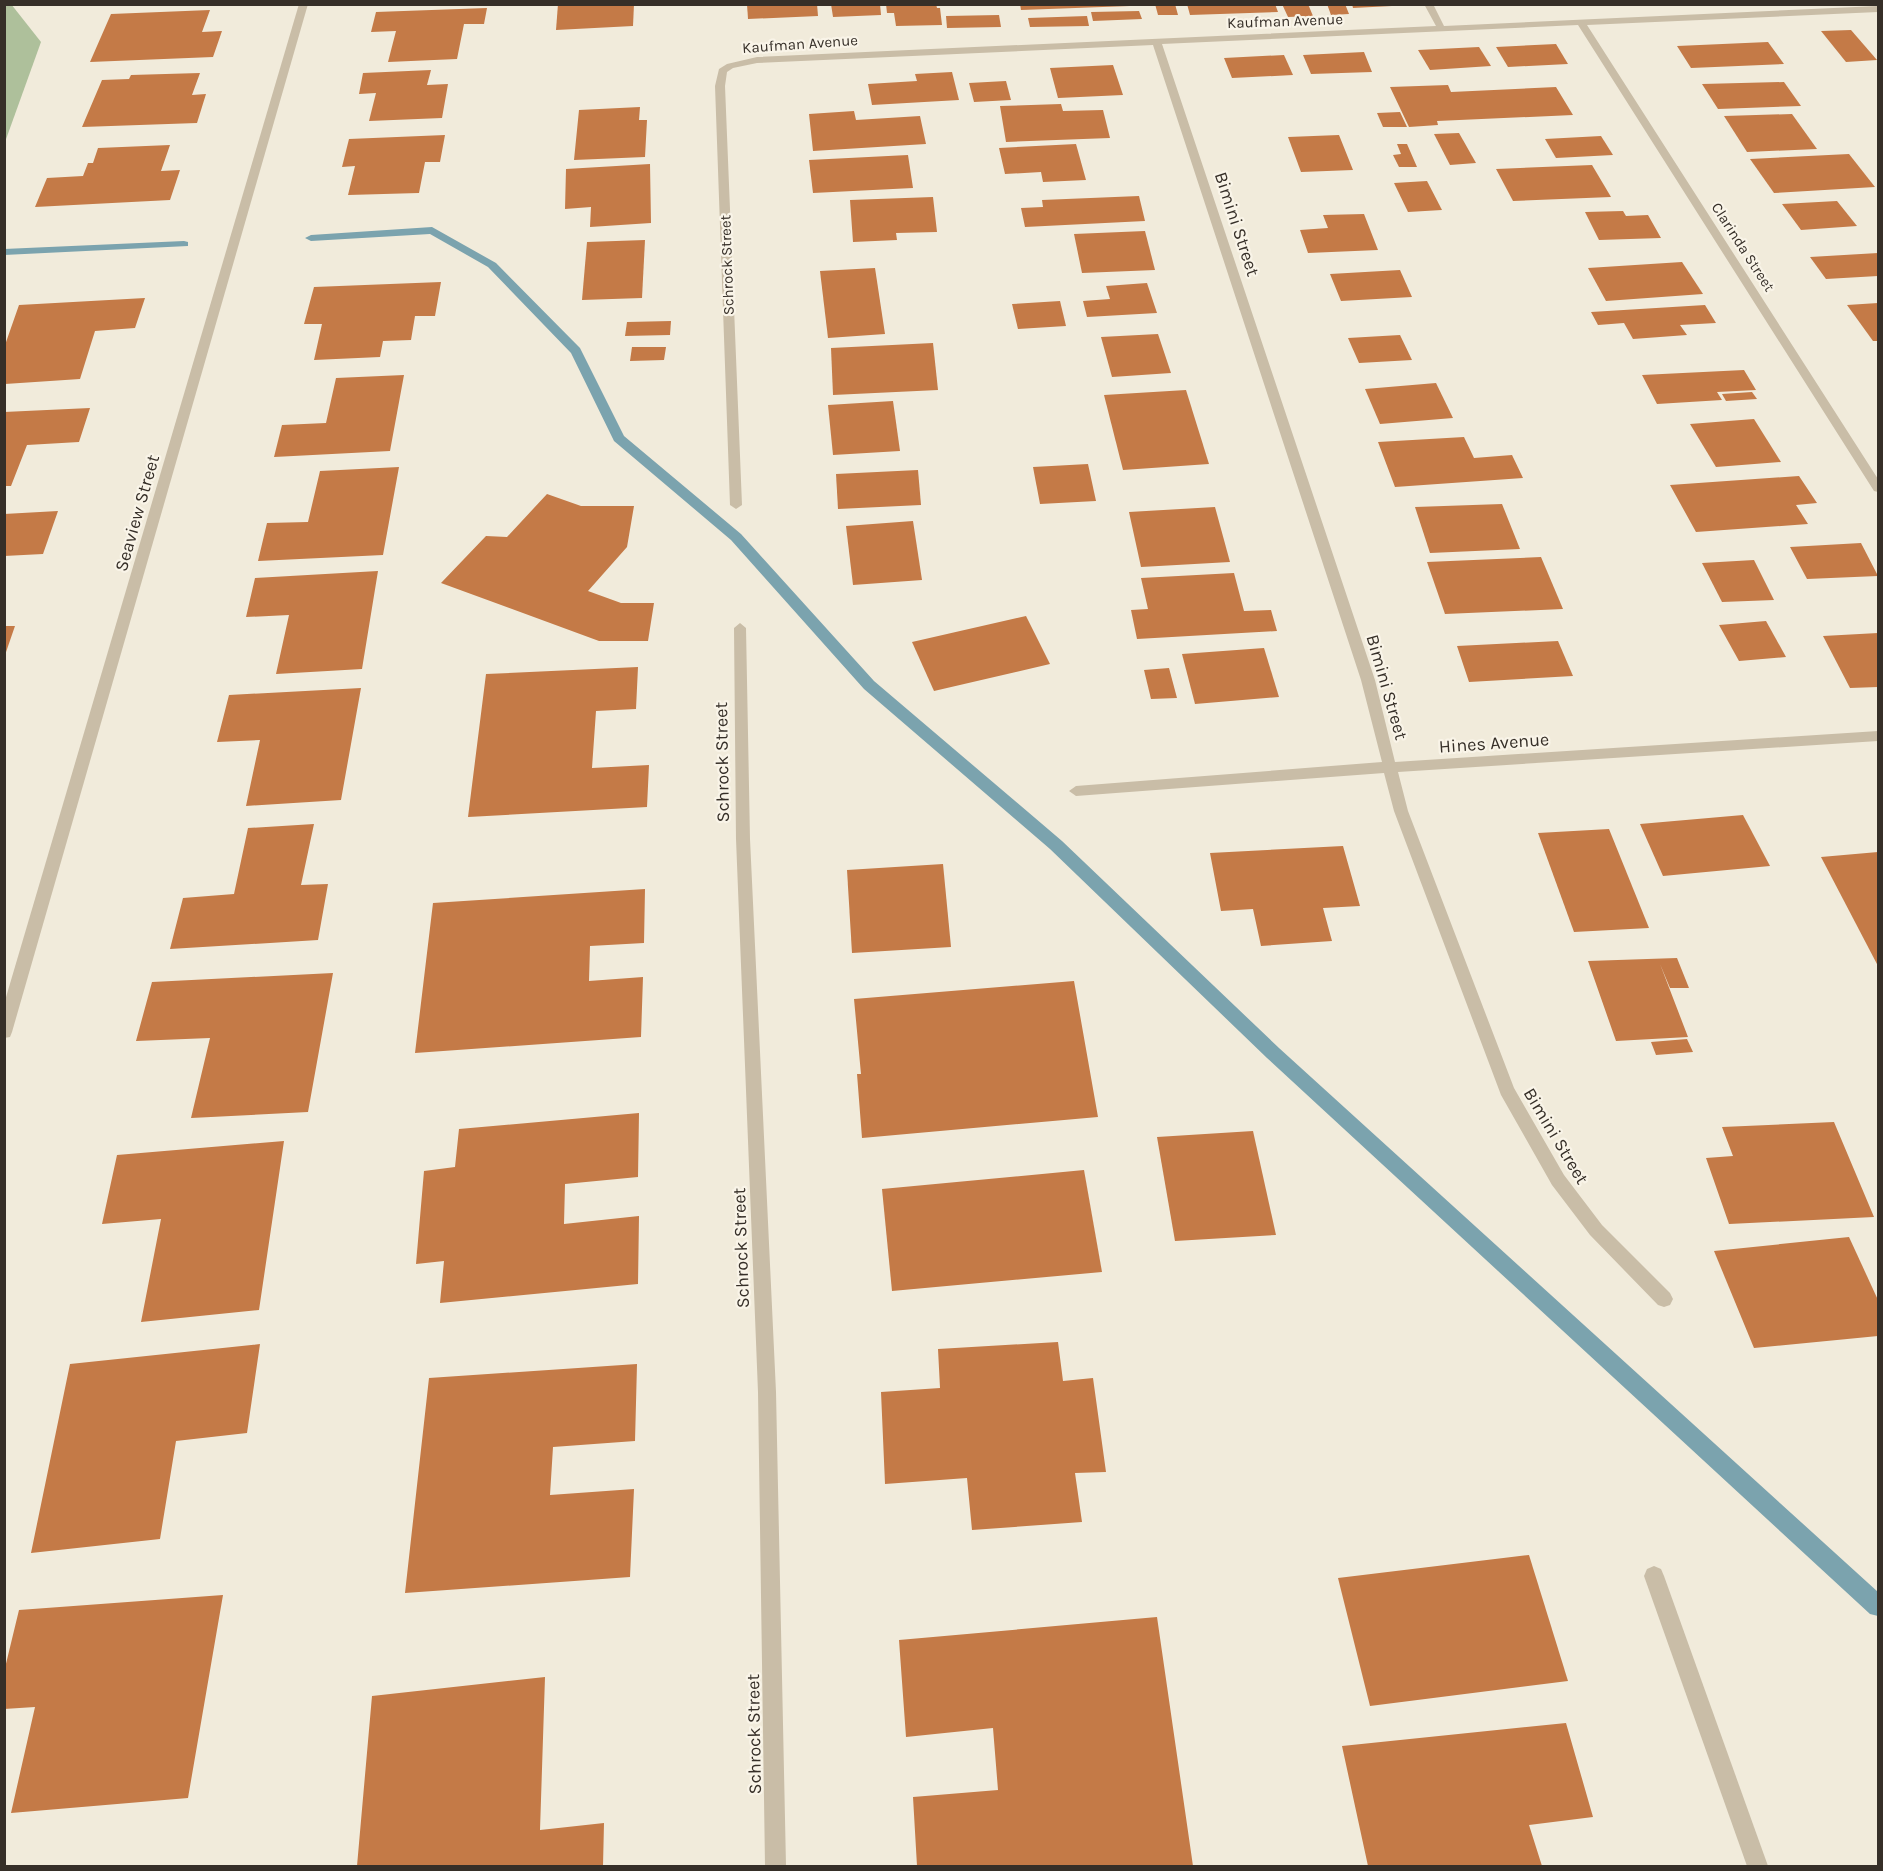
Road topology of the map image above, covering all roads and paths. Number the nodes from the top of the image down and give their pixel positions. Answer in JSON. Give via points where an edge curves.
{"nodes":[{"id":1,"x":304,"y":4,"type":"edge"},
{"id":2,"x":1428,"y":4,"type":"edge"},
{"id":3,"x":1878,"y":9,"type":"edge"},
{"id":4,"x":1582,"y":24,"type":"junction"},
{"id":5,"x":1442,"y":30,"type":"junction"},
{"id":6,"x":1157,"y":42,"type":"junction"},
{"id":7,"x":730,"y":66,"type":"joint"},
{"id":8,"x":1878,"y":488,"type":"edge"},
{"id":9,"x":736,"y":505,"type":"dead end"},
{"id":10,"x":740,"y":628,"type":"dead end"},
{"id":11,"x":1878,"y":736,"type":"edge"},
{"id":12,"x":1391,"y":767,"type":"junction"},
{"id":13,"x":1076,"y":791,"type":"dead end"},
{"id":14,"x":4,"y":1032,"type":"edge"},
{"id":15,"x":1664,"y":1299,"type":"dead end"},
{"id":16,"x":1654,"y":1576,"type":"dead end"},
{"id":17,"x":776,"y":1866,"type":"edge"},
{"id":18,"x":1758,"y":1866,"type":"edge"}],
"edges":[{"from":1,"to":14,"type":"street","name":"Seaview Street"},
{"from":2,"to":5,"type":"street"},
{"from":3,"to":4,"type":"street","name":"Kaufman Avenue"},
{"from":4,"to":5,"type":"street","name":"Kaufman Avenue"},
{"from":4,"to":8,"type":"street","name":"Clarinda Street"},
{"from":5,"to":6,"type":"street","name":"Kaufman Avenue"},
{"from":6,"to":7,"type":"street","name":"Kaufman Avenue","via":[[757,60]]},
{"from":6,"to":12,"type":"street","name":"Bimini Street","via":[[1368,680]]},
{"from":7,"to":9,"type":"street","name":"Schrock Street","via":[[722,71],[720,86]]},
{"from":10,"to":17,"type":"street","name":"Schrock Street","via":[[743,838],[767,1392]]},
{"from":11,"to":12,"type":"street","name":"Hines Avenue"},
{"from":12,"to":13,"type":"street","name":"Hines Avenue"},
{"from":12,"to":15,"type":"street","name":"Bimini Street","via":[[1401,811],[1507,1090],[1558,1180],[1596,1230]]},
{"from":16,"to":18,"type":"street"}]}
